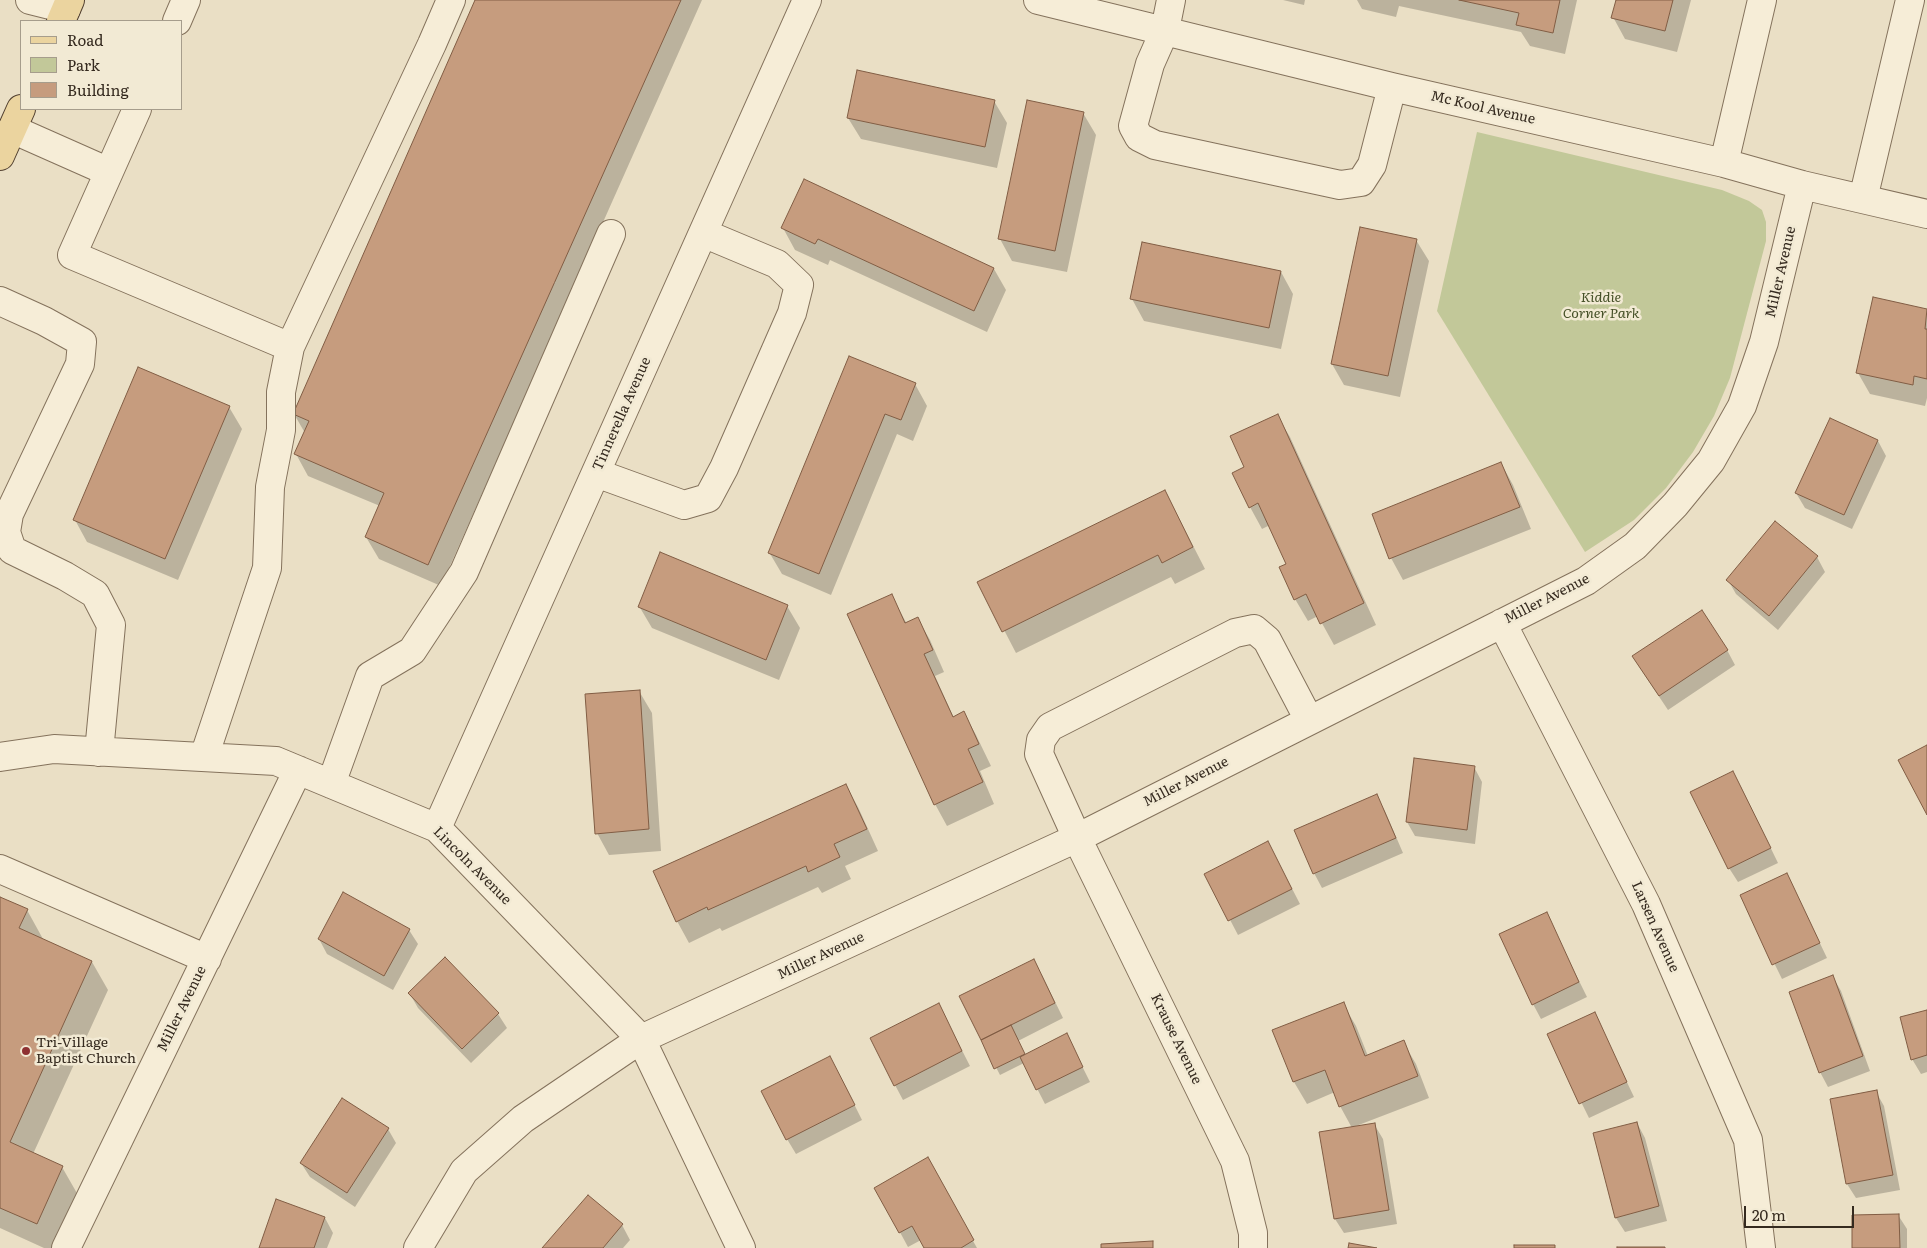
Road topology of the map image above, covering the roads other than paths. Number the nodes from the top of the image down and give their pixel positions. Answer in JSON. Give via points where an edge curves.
{"nodes":[{"id":1,"x":30,"y":0,"type":"edge"},
{"id":2,"x":186,"y":0,"type":"edge"},
{"id":3,"x":451,"y":0,"type":"edge"},
{"id":4,"x":807,"y":0,"type":"edge"},
{"id":5,"x":1038,"y":0,"type":"edge"},
{"id":6,"x":1171,"y":0,"type":"edge"},
{"id":7,"x":1762,"y":0,"type":"edge"},
{"id":8,"x":1910,"y":0,"type":"edge"},
{"id":9,"x":66,"y":10,"type":"edge"},
{"id":10,"x":177,"y":20,"type":"edge"},
{"id":11,"x":1165,"y":30,"type":"junction"},
{"id":12,"x":1392,"y":87,"type":"junction"},
{"id":13,"x":137,"y":110,"type":"edge"},
{"id":14,"x":17,"y":119,"type":"edge"},
{"id":15,"x":0,"y":156,"type":"edge"},
{"id":16,"x":1724,"y":163,"type":"junction"},
{"id":17,"x":109,"y":172,"type":"junction"},
{"id":18,"x":1802,"y":185,"type":"junction"},
{"id":19,"x":1863,"y":199,"type":"junction"},
{"id":20,"x":1927,"y":214,"type":"edge"},
{"id":21,"x":704,"y":232,"type":"junction"},
{"id":22,"x":611,"y":234,"type":"dead end"},
{"id":23,"x":0,"y":301,"type":"edge"},
{"id":24,"x":290,"y":348,"type":"junction"},
{"id":25,"x":596,"y":473,"type":"junction"},
{"id":26,"x":1502,"y":623,"type":"junction"},
{"id":27,"x":1309,"y":720,"type":"junction"},
{"id":28,"x":99,"y":752,"type":"junction"},
{"id":29,"x":0,"y":757,"type":"edge"},
{"id":30,"x":204,"y":757,"type":"junction"},
{"id":31,"x":298,"y":770,"type":"junction"},
{"id":32,"x":331,"y":784,"type":"junction"},
{"id":33,"x":437,"y":828,"type":"junction"},
{"id":34,"x":1077,"y":838,"type":"junction"},
{"id":35,"x":0,"y":869,"type":"edge"},
{"id":36,"x":207,"y":959,"type":"junction"},
{"id":37,"x":641,"y":1039,"type":"junction"},
{"id":38,"x":66,"y":1248,"type":"edge"},
{"id":39,"x":418,"y":1248,"type":"edge"},
{"id":40,"x":741,"y":1248,"type":"edge"},
{"id":41,"x":1253,"y":1248,"type":"edge"},
{"id":42,"x":1761,"y":1248,"type":"edge"}],
"edges":[{"from":1,"to":9,"type":"street"},
{"from":2,"to":10,"type":"street"},
{"from":3,"to":24,"type":"street"},
{"from":4,"to":21,"type":"street","name":"Tinnerella Avenue"},
{"from":5,"to":11,"type":"street","name":"Mc Kool Avenue"},
{"from":6,"to":11,"type":"street"},
{"from":7,"to":16,"type":"street"},
{"from":8,"to":19,"type":"street"},
{"from":11,"to":12,"type":"street","name":"Mc Kool Avenue"},
{"from":11,"to":12,"type":"street","via":[[1150,64],[1133,126],[1139,137],[1155,145],[1340,184],[1361,182],[1372,165]]},
{"from":12,"to":16,"type":"street","name":"Mc Kool Avenue"},
{"from":13,"to":17,"type":"street"},
{"from":14,"to":15,"type":"main road"},
{"from":14,"to":17,"type":"street"},
{"from":16,"to":18,"type":"street","name":"Mc Kool Avenue"},
{"from":17,"to":24,"type":"street","via":[[72,255]]},
{"from":18,"to":19,"type":"street","name":"Mc Kool Avenue"},
{"from":18,"to":26,"type":"street","name":"Miller Avenue","via":[[1764,342],[1742,406],[1711,461],[1635,546],[1586,581]]},
{"from":19,"to":20,"type":"street","name":"Mc Kool Avenue"},
{"from":21,"to":25,"type":"street","name":"Tinnerella Avenue"},
{"from":21,"to":25,"type":"street","via":[[778,264],[799,285],[792,313],[724,468],[708,498],[684,505]]},
{"from":22,"to":32,"type":"street","via":[[464,572],[412,651],[370,676]]},
{"from":23,"to":28,"type":"street","via":[[82,342],[80,364],[9,514],[6,532],[12,550],[95,594],[111,625]]},
{"from":24,"to":30,"type":"street","via":[[280,392],[281,430],[270,487],[267,568]]},
{"from":25,"to":33,"type":"street","name":"Tinnerella Avenue"},
{"from":26,"to":27,"type":"street","name":"Miller Avenue"},
{"from":26,"to":42,"type":"street","name":"Larsen Avenue","via":[[1646,904],[1748,1140]]},
{"from":27,"to":34,"type":"street","name":"Miller Avenue"},
{"from":27,"to":34,"type":"street","name":"Krause Avenue","via":[[1268,640],[1254,629],[1235,633],[1103,700],[1050,727],[1040,740],[1039,754]]},
{"from":28,"to":29,"type":"street","name":"Lincoln Avenue","via":[[54,749]]},
{"from":28,"to":30,"type":"street","name":"Lincoln Avenue"},
{"from":30,"to":31,"type":"street","name":"Lincoln Avenue","via":[[276,761]]},
{"from":31,"to":32,"type":"street","name":"Lincoln Avenue"},
{"from":31,"to":36,"type":"street","name":"Miller Avenue"},
{"from":32,"to":33,"type":"street","name":"Lincoln Avenue"},
{"from":33,"to":37,"type":"street","name":"Lincoln Avenue"},
{"from":34,"to":37,"type":"street","name":"Miller Avenue"},
{"from":34,"to":41,"type":"street","name":"Krause Avenue","via":[[1235,1161],[1253,1233]]},
{"from":35,"to":36,"type":"street"},
{"from":36,"to":38,"type":"street","name":"Miller Avenue"},
{"from":37,"to":39,"type":"street","name":"Miller Avenue","via":[[523,1119],[464,1170]]},
{"from":37,"to":40,"type":"street","name":"Lincoln Avenue"}]}
